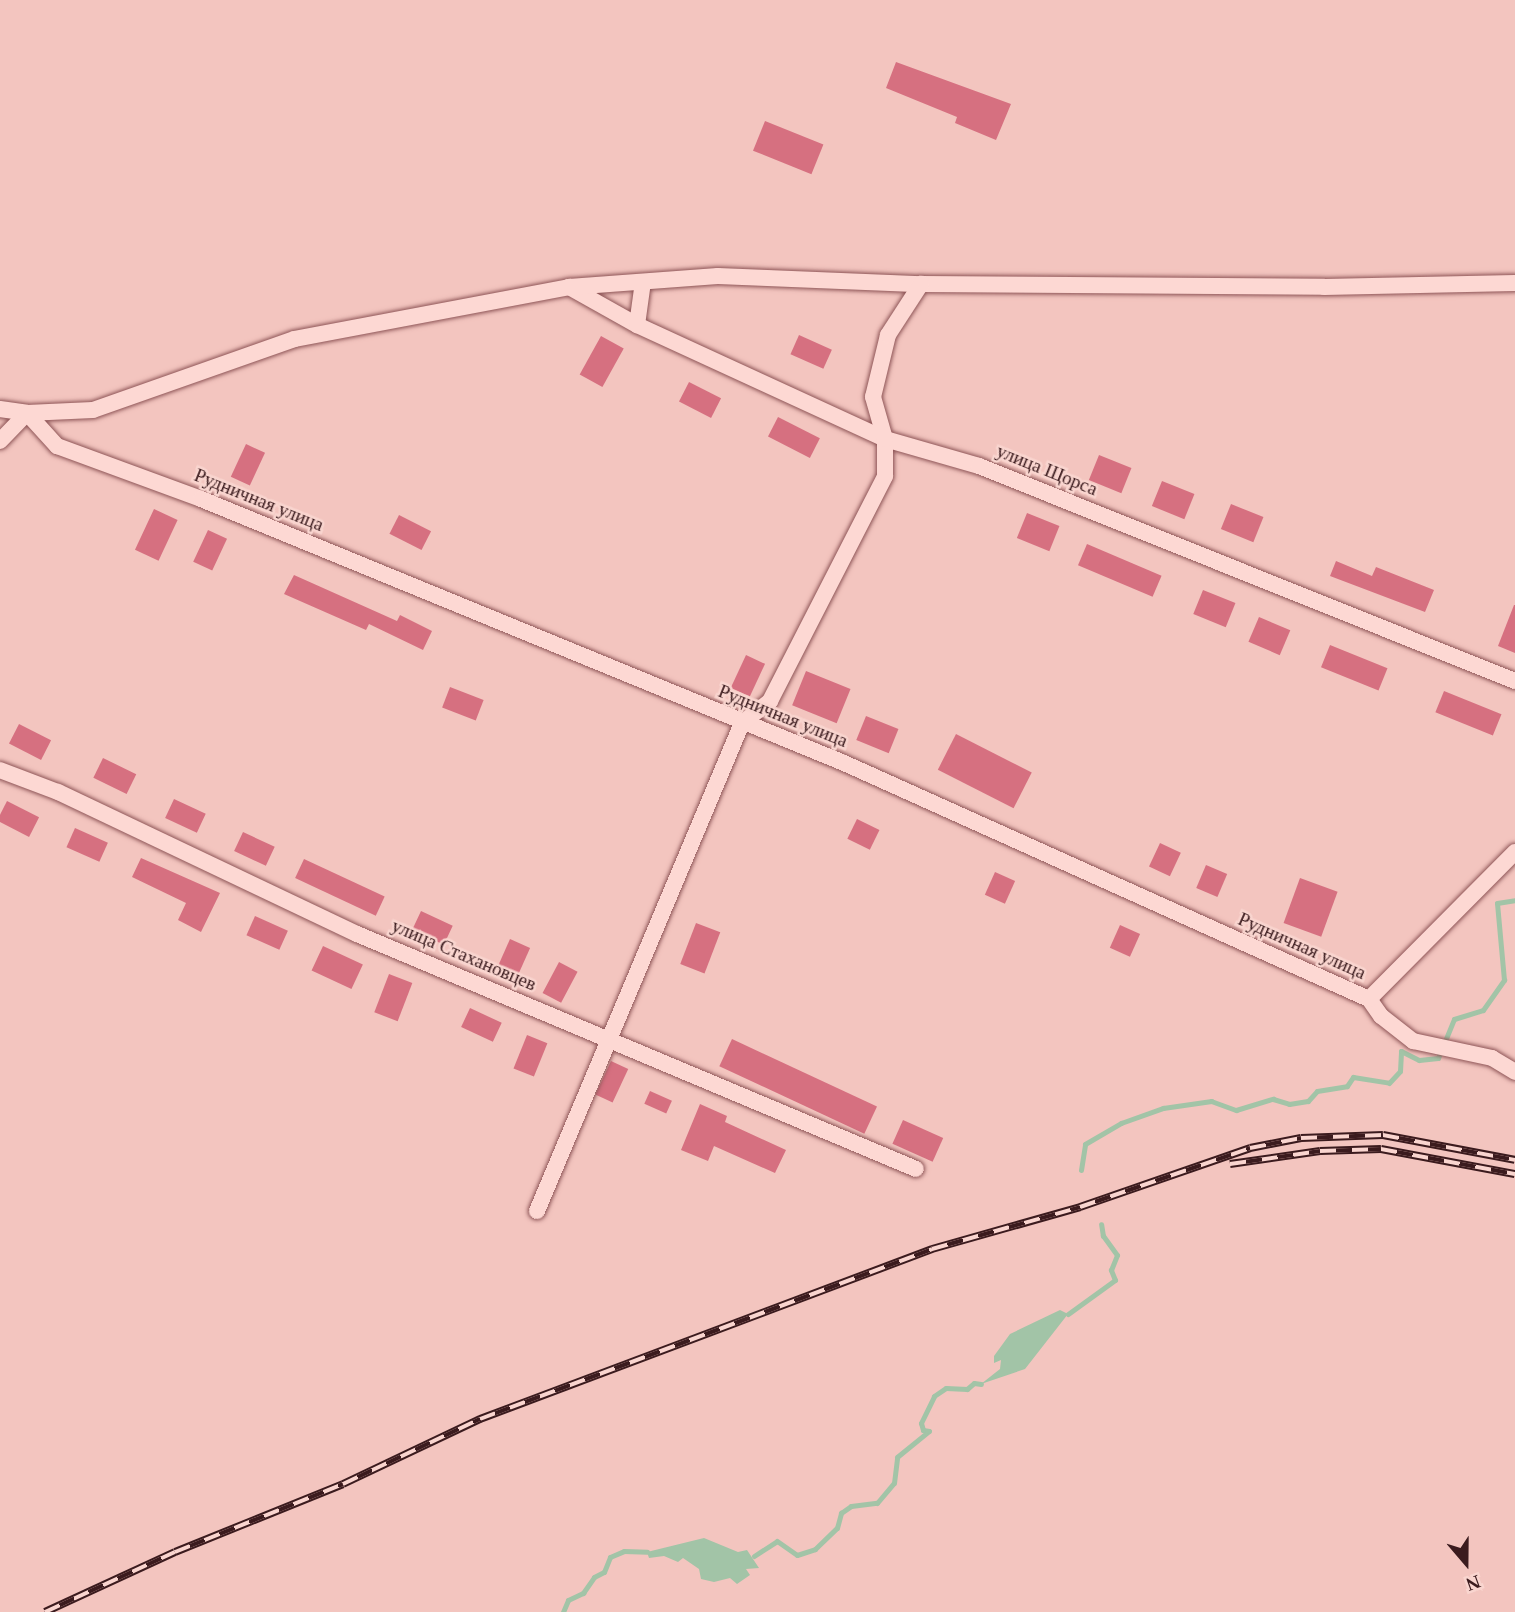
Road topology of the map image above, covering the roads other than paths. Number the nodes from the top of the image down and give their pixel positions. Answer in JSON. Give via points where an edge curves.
{"nodes":[{"id":1,"x":643,"y":282,"type":"junction"},
{"id":2,"x":1515,"y":283,"type":"edge"},
{"id":3,"x":921,"y":284,"type":"junction"},
{"id":4,"x":569,"y":288,"type":"junction"},
{"id":5,"x":637,"y":325,"type":"junction"},
{"id":6,"x":0,"y":409,"type":"edge"},
{"id":7,"x":27,"y":413,"type":"junction"},
{"id":8,"x":885,"y":439,"type":"junction"},
{"id":9,"x":0,"y":441,"type":"edge"},
{"id":10,"x":1515,"y":681,"type":"edge"},
{"id":11,"x":742,"y":723,"type":"junction"},
{"id":12,"x":0,"y":770,"type":"edge"},
{"id":13,"x":1515,"y":852,"type":"edge"},
{"id":14,"x":1369,"y":999,"type":"junction"},
{"id":15,"x":608,"y":1038,"type":"junction"},
{"id":16,"x":1515,"y":1072,"type":"edge"},
{"id":17,"x":916,"y":1169,"type":"dead end"},
{"id":18,"x":537,"y":1211,"type":"dead end"}],
"edges":[{"from":1,"to":3,"type":"street","via":[[718,276]]},
{"from":1,"to":4,"type":"street"},
{"from":1,"to":5,"type":"street"},
{"from":2,"to":3,"type":"street","via":[[1324,287]]},
{"from":3,"to":8,"type":"street","via":[[888,335],[873,397]]},
{"from":4,"to":5,"type":"street","name":"улица Щорса"},
{"from":4,"to":7,"type":"street","via":[[295,339],[93,410]]},
{"from":5,"to":8,"type":"street","name":"улица Щорса"},
{"from":6,"to":7,"type":"street"},
{"from":7,"to":9,"type":"street"},
{"from":7,"to":11,"type":"street","name":"Рудничная улица","via":[[57,446],[331,551]]},
{"from":8,"to":10,"type":"street","name":"улица Щорса","via":[[979,466]]},
{"from":8,"to":11,"type":"street","via":[[885,476],[879,488],[770,701]]},
{"from":11,"to":14,"type":"street","name":"Рудничная улица","via":[[844,762]]},
{"from":11,"to":15,"type":"street"},
{"from":12,"to":15,"type":"street","name":"улица Стахановцев","via":[[58,792],[357,934]]},
{"from":13,"to":14,"type":"street"},
{"from":14,"to":16,"type":"street","name":"Рудничная улица","via":[[1381,1016],[1413,1041],[1492,1059]]},
{"from":15,"to":17,"type":"street","name":"улица Стахановцев"},
{"from":15,"to":18,"type":"street"}]}
